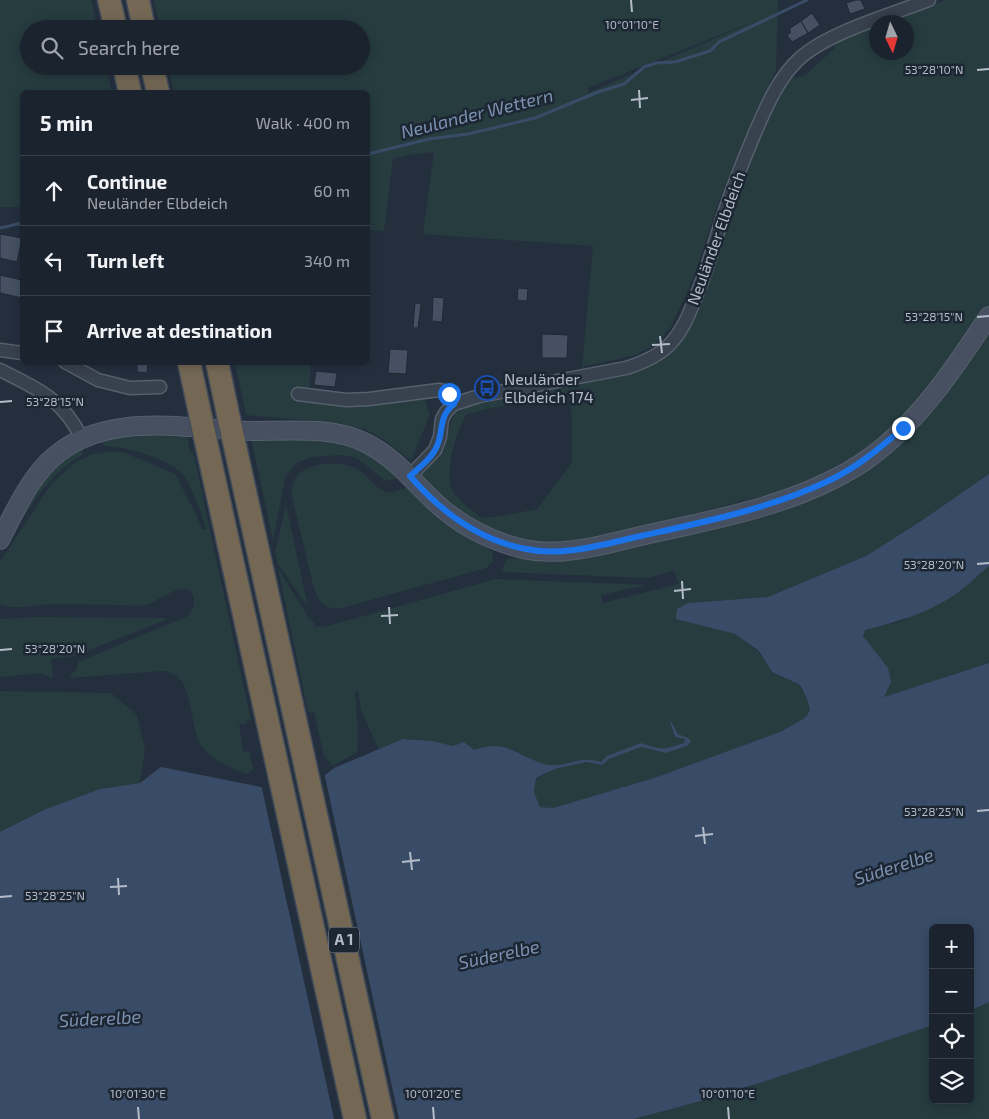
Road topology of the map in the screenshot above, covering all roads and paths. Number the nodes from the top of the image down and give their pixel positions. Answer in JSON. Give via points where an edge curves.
{"nodes":[{"id":1,"x":109,"y":0,"type":"edge"},
{"id":2,"x":138,"y":0,"type":"edge"},
{"id":3,"x":928,"y":0,"type":"edge"},
{"id":4,"x":114,"y":20,"type":"edge"},
{"id":5,"x":142,"y":20,"type":"edge"},
{"id":6,"x":126,"y":75,"type":"edge"},
{"id":7,"x":154,"y":75,"type":"edge"},
{"id":8,"x":130,"y":90,"type":"edge"},
{"id":9,"x":158,"y":90,"type":"edge"},
{"id":10,"x":989,"y":316,"type":"edge"},
{"id":11,"x":0,"y":350,"type":"edge"},
{"id":12,"x":20,"y":352,"type":"edge"},
{"id":13,"x":70,"y":365,"type":"edge"},
{"id":14,"x":190,"y":365,"type":"edge"},
{"id":15,"x":218,"y":365,"type":"edge"},
{"id":16,"x":0,"y":370,"type":"edge"},
{"id":17,"x":160,"y":387,"type":"dead end"},
{"id":18,"x":298,"y":394,"type":"dead end"},
{"id":19,"x":454,"y":404,"type":"junction"},
{"id":20,"x":237,"y":429,"type":"junction"},
{"id":21,"x":82,"y":438,"type":"junction"},
{"id":22,"x":410,"y":476,"type":"junction"},
{"id":23,"x":0,"y":540,"type":"edge"},
{"id":24,"x":355,"y":1119,"type":"edge"},
{"id":25,"x":383,"y":1119,"type":"edge"}],
"edges":[{"from":1,"to":4,"type":"highway"},
{"from":2,"to":5,"type":"highway"},
{"from":3,"to":19,"type":"street","name":"Neuländer Elbdeich","via":[[827,40],[786,72],[752,140],[691,310],[670,344],[659,354],[626,368],[479,396]]},
{"from":6,"to":8,"type":"highway"},
{"from":7,"to":9,"type":"highway"},
{"from":10,"to":22,"type":"street","via":[[938,389],[903,428],[868,458],[828,482],[767,505],[587,548],[554,552],[519,548],[478,533],[438,505]]},
{"from":11,"to":12,"type":"street"},
{"from":13,"to":17,"type":"street","via":[[98,380],[130,388]]},
{"from":14,"to":24,"type":"highway","number":"A 1"},
{"from":15,"to":20,"type":"highway","number":"A 1"},
{"from":16,"to":21,"type":"street","via":[[34,386],[58,403]]},
{"from":18,"to":19,"type":"street","via":[[346,400],[444,390]]},
{"from":19,"to":22,"type":"street","via":[[442,419],[435,450]]},
{"from":20,"to":21,"type":"street","via":[[135,426]]},
{"from":20,"to":22,"type":"street","via":[[314,431],[362,441],[397,463]]},
{"from":20,"to":25,"type":"highway","number":"A 1"},
{"from":21,"to":23,"type":"street","via":[[49,462],[35,479]]}]}
